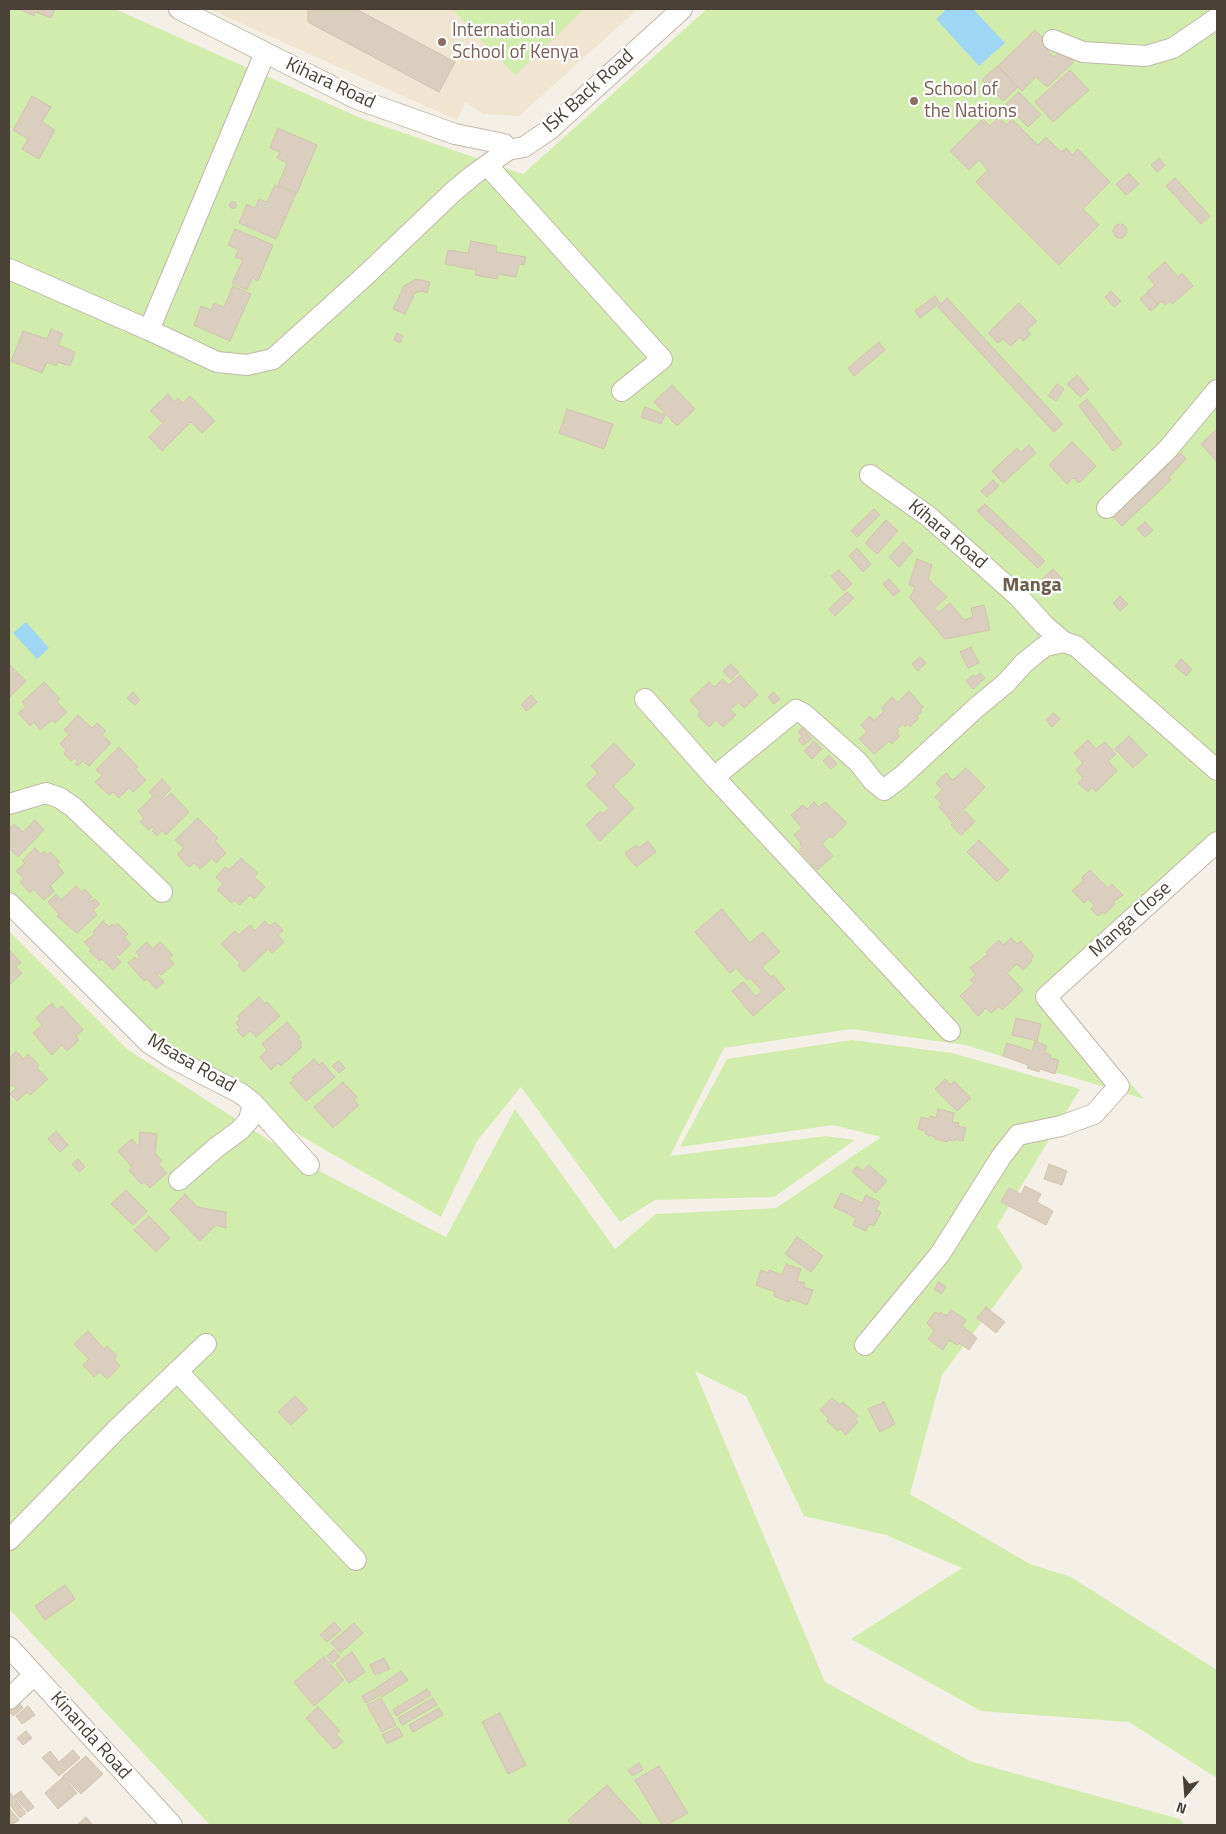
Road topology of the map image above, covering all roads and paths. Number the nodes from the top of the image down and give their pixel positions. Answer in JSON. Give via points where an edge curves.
{"nodes":[{"id":1,"x":179,"y":9,"type":"edge"},
{"id":2,"x":682,"y":9,"type":"edge"},
{"id":3,"x":1217,"y":18,"type":"edge"},
{"id":4,"x":1053,"y":40,"type":"dead end"},
{"id":5,"x":265,"y":53,"type":"junction"},
{"id":6,"x":504,"y":141,"type":"junction"},
{"id":7,"x":487,"y":165,"type":"junction"},
{"id":8,"x":9,"y":269,"type":"edge"},
{"id":9,"x":149,"y":330,"type":"junction"},
{"id":10,"x":1217,"y":390,"type":"edge"},
{"id":11,"x":622,"y":391,"type":"dead end"},
{"id":12,"x":870,"y":475,"type":"dead end"},
{"id":13,"x":1107,"y":508,"type":"dead end"},
{"id":14,"x":1064,"y":642,"type":"junction"},
{"id":15,"x":645,"y":699,"type":"dead end"},
{"id":16,"x":1217,"y":770,"type":"edge"},
{"id":17,"x":714,"y":777,"type":"junction"},
{"id":18,"x":9,"y":804,"type":"edge"},
{"id":19,"x":1217,"y":842,"type":"edge"},
{"id":20,"x":162,"y":892,"type":"dead end"},
{"id":21,"x":9,"y":904,"type":"edge"},
{"id":22,"x":950,"y":1031,"type":"dead end"},
{"id":23,"x":253,"y":1103,"type":"junction"},
{"id":24,"x":309,"y":1165,"type":"dead end"},
{"id":25,"x":179,"y":1180,"type":"dead end"},
{"id":26,"x":206,"y":1344,"type":"dead end"},
{"id":27,"x":865,"y":1345,"type":"dead end"},
{"id":28,"x":177,"y":1371,"type":"junction"},
{"id":29,"x":9,"y":1540,"type":"edge"},
{"id":30,"x":356,"y":1560,"type":"dead end"},
{"id":31,"x":9,"y":1647,"type":"edge"},
{"id":32,"x":34,"y":1676,"type":"junction"},
{"id":33,"x":9,"y":1699,"type":"edge"},
{"id":34,"x":172,"y":1825,"type":"edge"}],
"edges":[{"from":1,"to":5,"type":"street","name":"Kihara Road"},
{"from":2,"to":6,"type":"street","name":"ISK Back Road","via":[[549,130],[524,148]]},
{"from":3,"to":4,"type":"street","via":[[1172,48],[1146,56],[1083,52]]},
{"from":5,"to":6,"type":"street","name":"Kihara Road","via":[[358,99],[455,134]]},
{"from":5,"to":9,"type":"street"},
{"from":6,"to":7,"type":"street"},
{"from":7,"to":9,"type":"street","via":[[454,191],[273,358],[247,365],[217,362]]},
{"from":7,"to":11,"type":"street","via":[[662,359]]},
{"from":8,"to":9,"type":"street"},
{"from":10,"to":13,"type":"street","via":[[1168,449]]},
{"from":12,"to":14,"type":"street","name":"Kihara Road","via":[[928,516]]},
{"from":14,"to":16,"type":"street","name":"Kihara Road","via":[[1076,646]]},
{"from":14,"to":17,"type":"street","via":[[1045,646],[1024,663],[1006,683],[884,790],[858,762],[796,710]]},
{"from":15,"to":17,"type":"street"},
{"from":17,"to":22,"type":"street"},
{"from":18,"to":20,"type":"street","via":[[46,793],[60,798]]},
{"from":19,"to":27,"type":"street","name":"Manga Close","via":[[1046,997],[1119,1086],[1094,1114],[1061,1126],[1018,1135],[940,1254]]},
{"from":21,"to":23,"type":"street","name":"Msasa Road","via":[[149,1042]]},
{"from":23,"to":24,"type":"street"},
{"from":23,"to":25,"type":"street","name":"Msasa Road","via":[[249,1120],[240,1130]]},
{"from":26,"to":28,"type":"street"},
{"from":28,"to":29,"type":"street"},
{"from":28,"to":30,"type":"street"},
{"from":31,"to":32,"type":"street","name":"Kinanda Road"},
{"from":32,"to":33,"type":"street"},
{"from":32,"to":34,"type":"street","name":"Kinanda Road"}]}
